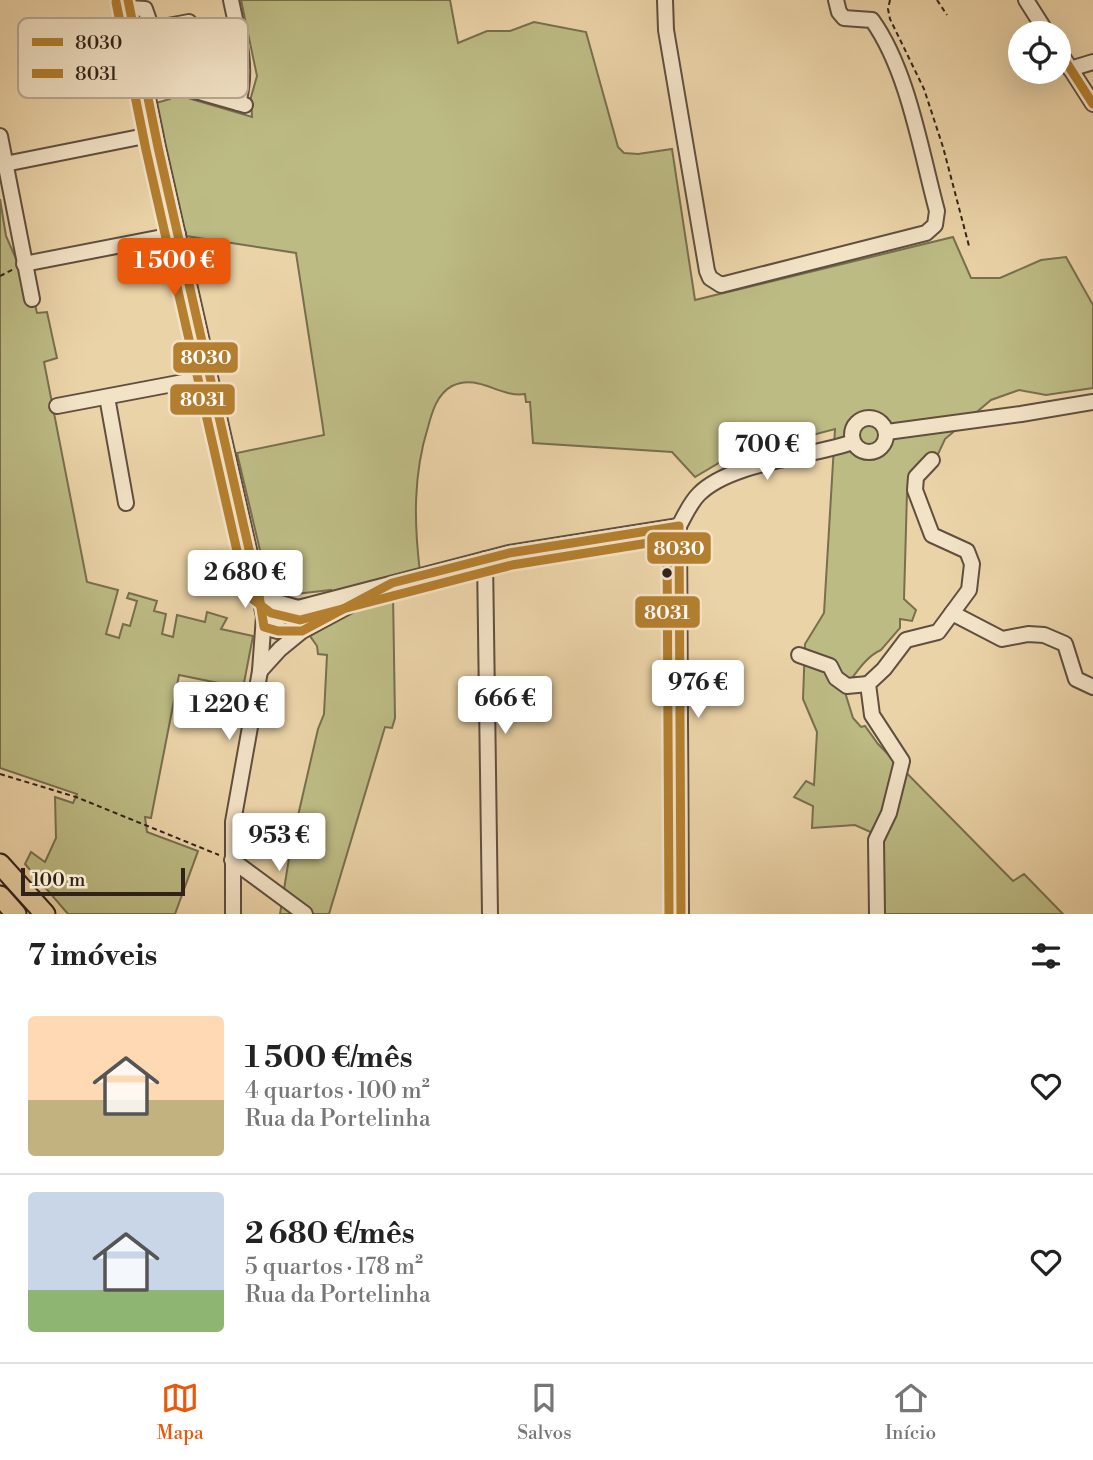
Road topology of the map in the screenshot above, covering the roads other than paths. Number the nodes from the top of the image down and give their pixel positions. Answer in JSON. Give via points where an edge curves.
{"nodes":[{"id":1,"x":232,"y":0,"type":"edge"},
{"id":2,"x":664,"y":0,"type":"edge"},
{"id":3,"x":836,"y":0,"type":"edge"},
{"id":4,"x":1026,"y":0,"type":"edge"},
{"id":5,"x":129,"y":4,"type":"edge"},
{"id":6,"x":148,"y":18,"type":"edge"},
{"id":7,"x":235,"y":18,"type":"edge"},
{"id":8,"x":1039,"y":21,"type":"edge"},
{"id":9,"x":1093,"y":62,"type":"edge"},
{"id":10,"x":1071,"y":69,"type":"edge"},
{"id":11,"x":1071,"y":71,"type":"edge"},
{"id":12,"x":148,"y":98,"type":"edge"},
{"id":13,"x":221,"y":98,"type":"edge"},
{"id":14,"x":242,"y":98,"type":"edge"},
{"id":15,"x":1093,"y":104,"type":"edge"},
{"id":16,"x":155,"y":134,"type":"junction"},
{"id":17,"x":0,"y":136,"type":"edge"},
{"id":18,"x":5,"y":164,"type":"junction"},
{"id":19,"x":178,"y":233,"type":"junction"},
{"id":20,"x":24,"y":264,"type":"junction"},
{"id":21,"x":32,"y":299,"type":"dead end"},
{"id":22,"x":210,"y":377,"type":"junction"},
{"id":23,"x":107,"y":397,"type":"junction"},
{"id":24,"x":1093,"y":402,"type":"edge"},
{"id":25,"x":57,"y":406,"type":"dead end"},
{"id":26,"x":887,"y":432,"type":"junction"},
{"id":27,"x":853,"y":442,"type":"junction"},
{"id":28,"x":933,"y":460,"type":"dead end"},
{"id":29,"x":126,"y":503,"type":"dead end"},
{"id":30,"x":679,"y":526,"type":"junction"},
{"id":31,"x":485,"y":559,"type":"junction"},
{"id":32,"x":392,"y":583,"type":"junction"},
{"id":33,"x":258,"y":589,"type":"junction"},
{"id":34,"x":298,"y":608,"type":"junction"},
{"id":35,"x":952,"y":614,"type":"junction"},
{"id":36,"x":264,"y":627,"type":"junction"},
{"id":37,"x":302,"y":631,"type":"junction"},
{"id":38,"x":799,"y":655,"type":"dead end"},
{"id":39,"x":260,"y":671,"type":"junction"},
{"id":40,"x":868,"y":684,"type":"junction"},
{"id":41,"x":1093,"y":687,"type":"edge"},
{"id":42,"x":232,"y":860,"type":"junction"},
{"id":43,"x":0,"y":864,"type":"edge"},
{"id":44,"x":0,"y":896,"type":"edge"},
{"id":45,"x":16,"y":914,"type":"edge"},
{"id":46,"x":45,"y":914,"type":"edge"},
{"id":47,"x":233,"y":914,"type":"edge"},
{"id":48,"x":305,"y":914,"type":"edge"},
{"id":49,"x":491,"y":914,"type":"edge"},
{"id":50,"x":681,"y":914,"type":"edge"},
{"id":51,"x":877,"y":914,"type":"edge"}],
"edges":[{"from":1,"to":7,"type":"street"},
{"from":2,"to":3,"type":"street","via":[[707,271],[725,285],[926,233],[935,225],[937,211],[904,85],[872,20],[844,18]]},
{"from":4,"to":8,"type":"street"},
{"from":5,"to":6,"type":"street","via":[[145,9]]},
{"from":9,"to":10,"type":"street"},
{"from":11,"to":15,"type":"street"},
{"from":12,"to":16,"type":"street"},
{"from":13,"to":14,"type":"street","via":[[242,104]]},
{"from":16,"to":18,"type":"street"},
{"from":16,"to":19,"type":"street"},
{"from":17,"to":18,"type":"street"},
{"from":18,"to":20,"type":"street"},
{"from":19,"to":20,"type":"street"},
{"from":19,"to":22,"type":"street"},
{"from":20,"to":21,"type":"street"},
{"from":22,"to":23,"type":"street"},
{"from":22,"to":33,"type":"street"},
{"from":23,"to":25,"type":"street"},
{"from":23,"to":29,"type":"street"},
{"from":24,"to":26,"type":"street"},
{"from":26,"to":27,"type":"street","via":[[885,443],[872,453]]},
{"from":26,"to":27,"type":"street","via":[[881,422],[864,418],[855,425]]},
{"from":27,"to":30,"type":"street","via":[[736,472],[699,494]]},
{"from":28,"to":35,"type":"street","via":[[916,477],[915,490],[933,535],[967,551],[972,564],[969,590]]},
{"from":30,"to":31,"type":"street"},
{"from":30,"to":50,"type":"street"},
{"from":31,"to":32,"type":"street"},
{"from":31,"to":49,"type":"street"},
{"from":32,"to":34,"type":"street"},
{"from":32,"to":37,"type":"street"},
{"from":33,"to":34,"type":"street","via":[[277,602]]},
{"from":33,"to":36,"type":"street"},
{"from":34,"to":36,"type":"street"},
{"from":35,"to":40,"type":"street","via":[[938,632],[906,640]]},
{"from":35,"to":41,"type":"street","via":[[1002,639],[1044,635],[1065,644],[1076,679]]},
{"from":36,"to":37,"type":"street"},
{"from":36,"to":39,"type":"street"},
{"from":37,"to":39,"type":"street"},
{"from":38,"to":40,"type":"street","via":[[830,666],[847,686]]},
{"from":39,"to":42,"type":"street","via":[[233,822]]},
{"from":40,"to":51,"type":"street","via":[[872,715],[902,761],[889,813],[876,840]]},
{"from":42,"to":47,"type":"street"},
{"from":42,"to":48,"type":"street"},
{"from":43,"to":46,"type":"highway"},
{"from":44,"to":45,"type":"highway"}]}
